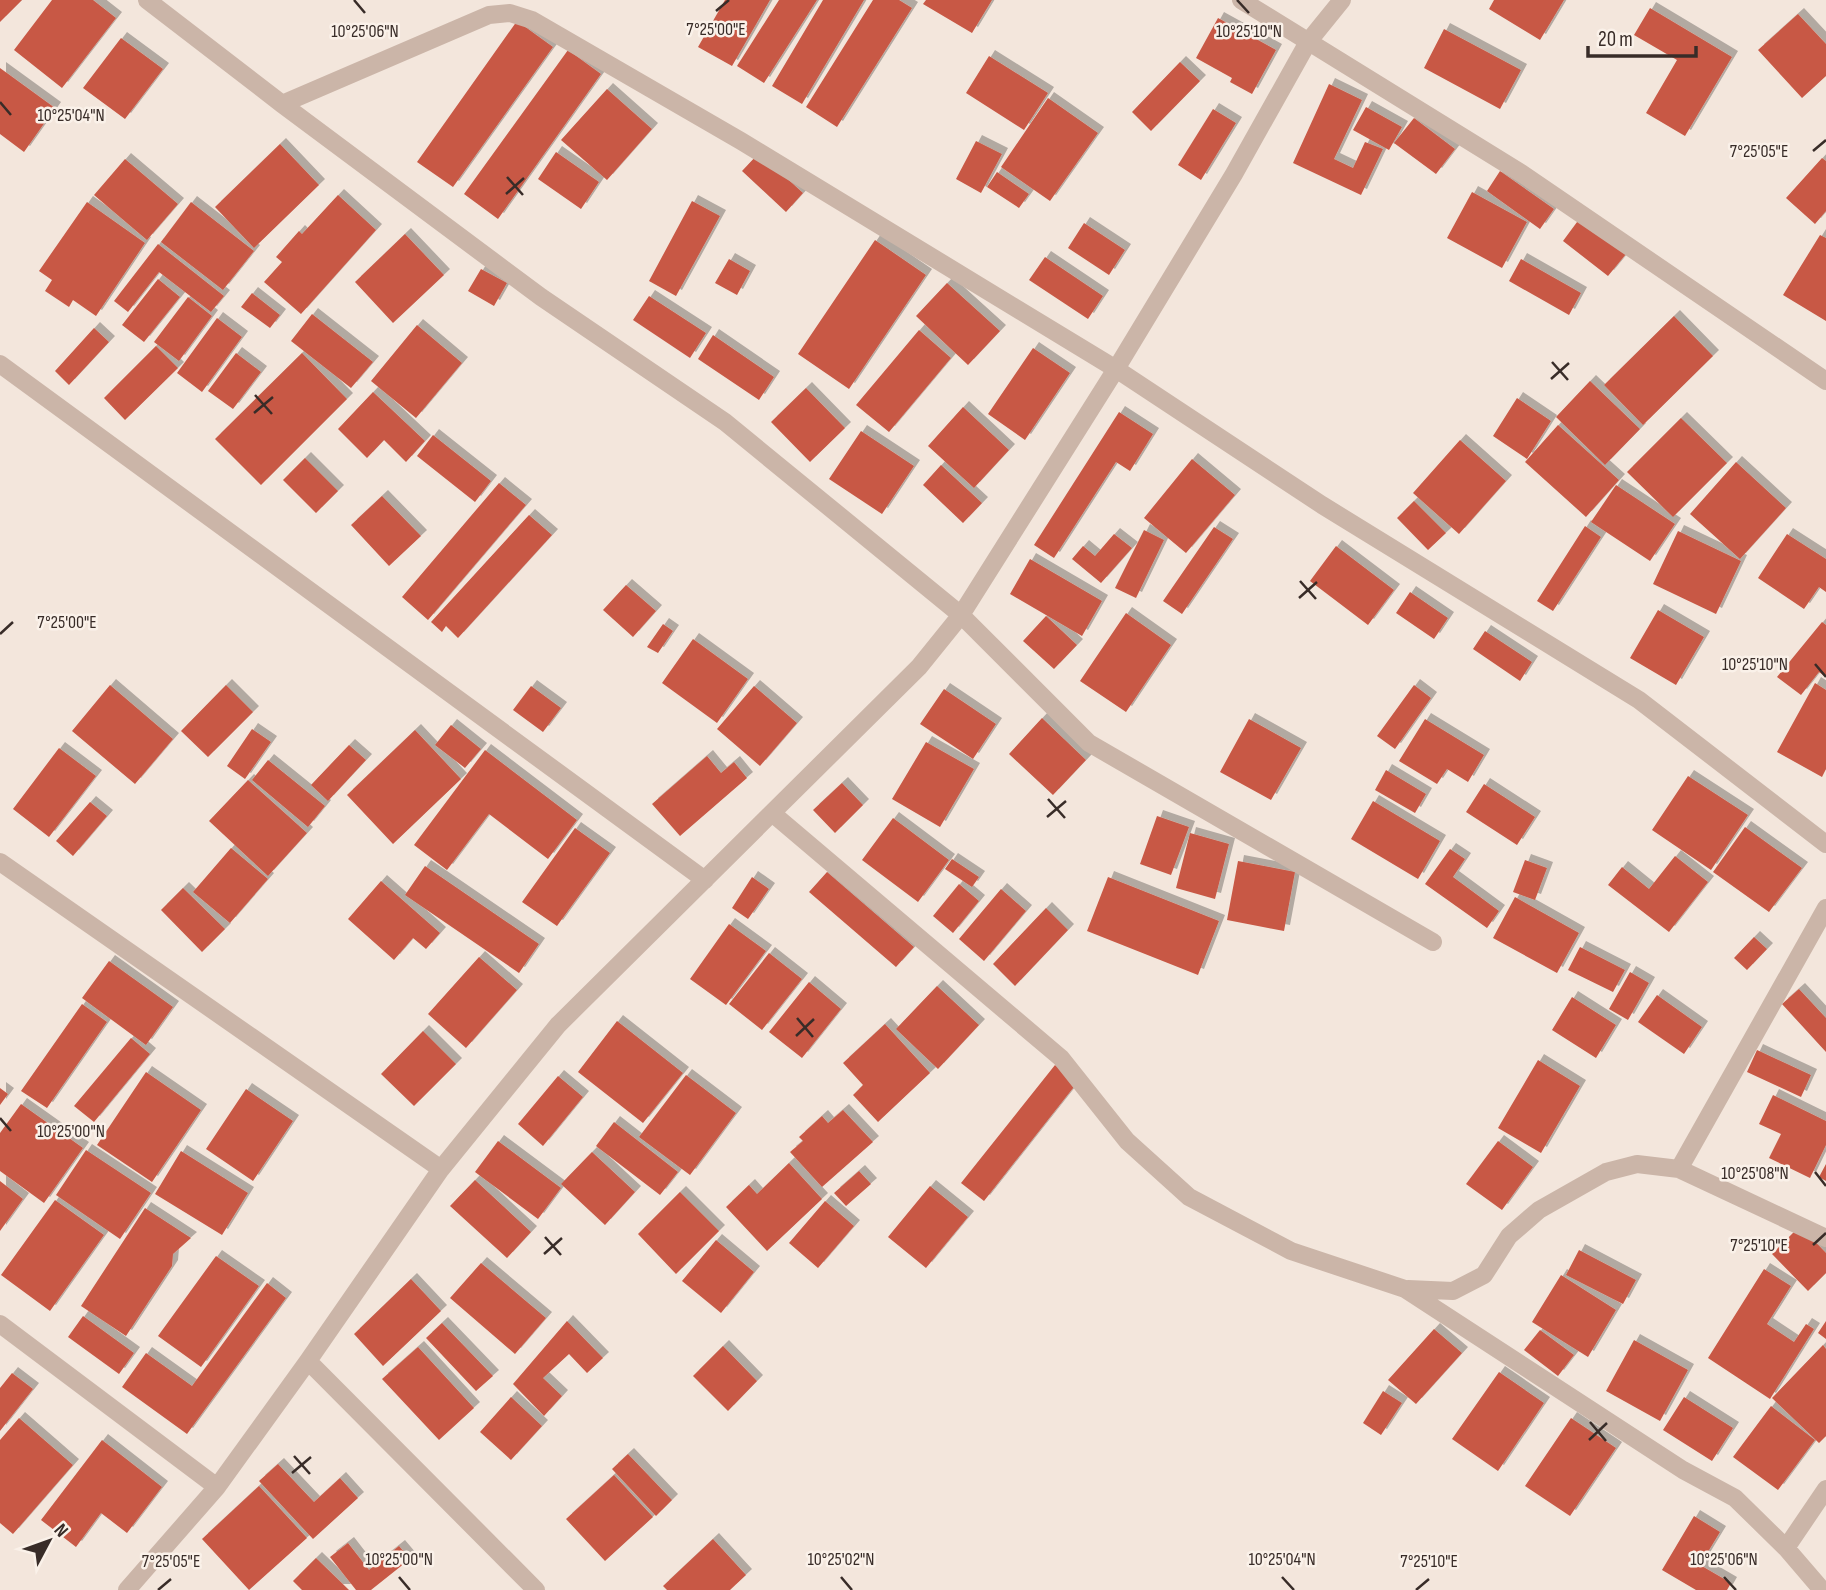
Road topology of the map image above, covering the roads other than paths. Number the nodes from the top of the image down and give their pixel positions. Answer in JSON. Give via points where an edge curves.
{"nodes":[{"id":1,"x":147,"y":0,"type":"edge"},
{"id":2,"x":1241,"y":0,"type":"edge"},
{"id":3,"x":1342,"y":0,"type":"edge"},
{"id":4,"x":1308,"y":42,"type":"junction"},
{"id":5,"x":282,"y":104,"type":"junction"},
{"id":6,"x":0,"y":364,"type":"edge"},
{"id":7,"x":1116,"y":369,"type":"junction"},
{"id":8,"x":1826,"y":381,"type":"edge"},
{"id":9,"x":961,"y":615,"type":"junction"},
{"id":10,"x":772,"y":813,"type":"junction"},
{"id":11,"x":1826,"y":844,"type":"edge"},
{"id":12,"x":0,"y":862,"type":"edge"},
{"id":13,"x":705,"y":880,"type":"junction"},
{"id":14,"x":1826,"y":908,"type":"edge"},
{"id":15,"x":1433,"y":942,"type":"dead end"},
{"id":16,"x":441,"y":1169,"type":"junction"},
{"id":17,"x":1679,"y":1169,"type":"junction"},
{"id":18,"x":1826,"y":1238,"type":"edge"},
{"id":19,"x":1405,"y":1289,"type":"junction"},
{"id":20,"x":0,"y":1324,"type":"edge"},
{"id":21,"x":309,"y":1361,"type":"junction"},
{"id":22,"x":217,"y":1487,"type":"junction"},
{"id":23,"x":1826,"y":1489,"type":"edge"},
{"id":24,"x":1786,"y":1548,"type":"junction"},
{"id":25,"x":127,"y":1590,"type":"edge"},
{"id":26,"x":536,"y":1590,"type":"edge"},
{"id":27,"x":1822,"y":1590,"type":"edge"}],
"edges":[{"from":1,"to":5,"type":"street"},
{"from":2,"to":4,"type":"street"},
{"from":3,"to":4,"type":"street"},
{"from":4,"to":7,"type":"street"},
{"from":4,"to":8,"type":"street","via":[[1521,173]]},
{"from":5,"to":7,"type":"street","via":[[489,15],[521,16],[741,141]]},
{"from":5,"to":9,"type":"street","via":[[541,297],[725,422]]},
{"from":6,"to":13,"type":"street"},
{"from":7,"to":9,"type":"street"},
{"from":7,"to":11,"type":"street","via":[[1322,505],[1639,700]]},
{"from":9,"to":10,"type":"street","via":[[919,667]]},
{"from":9,"to":15,"type":"street","via":[[1088,743]]},
{"from":10,"to":13,"type":"street"},
{"from":10,"to":19,"type":"street","via":[[1061,1058],[1127,1141],[1189,1197],[1291,1251]]},
{"from":12,"to":16,"type":"street"},
{"from":13,"to":16,"type":"street","via":[[558,1025]]},
{"from":14,"to":17,"type":"street"},
{"from":16,"to":21,"type":"street"},
{"from":17,"to":18,"type":"street"},
{"from":17,"to":19,"type":"street","via":[[1637,1164],[1606,1172],[1539,1210],[1509,1236],[1484,1275],[1453,1291]]},
{"from":19,"to":24,"type":"street","via":[[1683,1470],[1735,1498]]},
{"from":20,"to":22,"type":"street"},
{"from":21,"to":22,"type":"street"},
{"from":21,"to":26,"type":"street"},
{"from":22,"to":25,"type":"street"},
{"from":23,"to":24,"type":"street"},
{"from":24,"to":27,"type":"street"}]}
